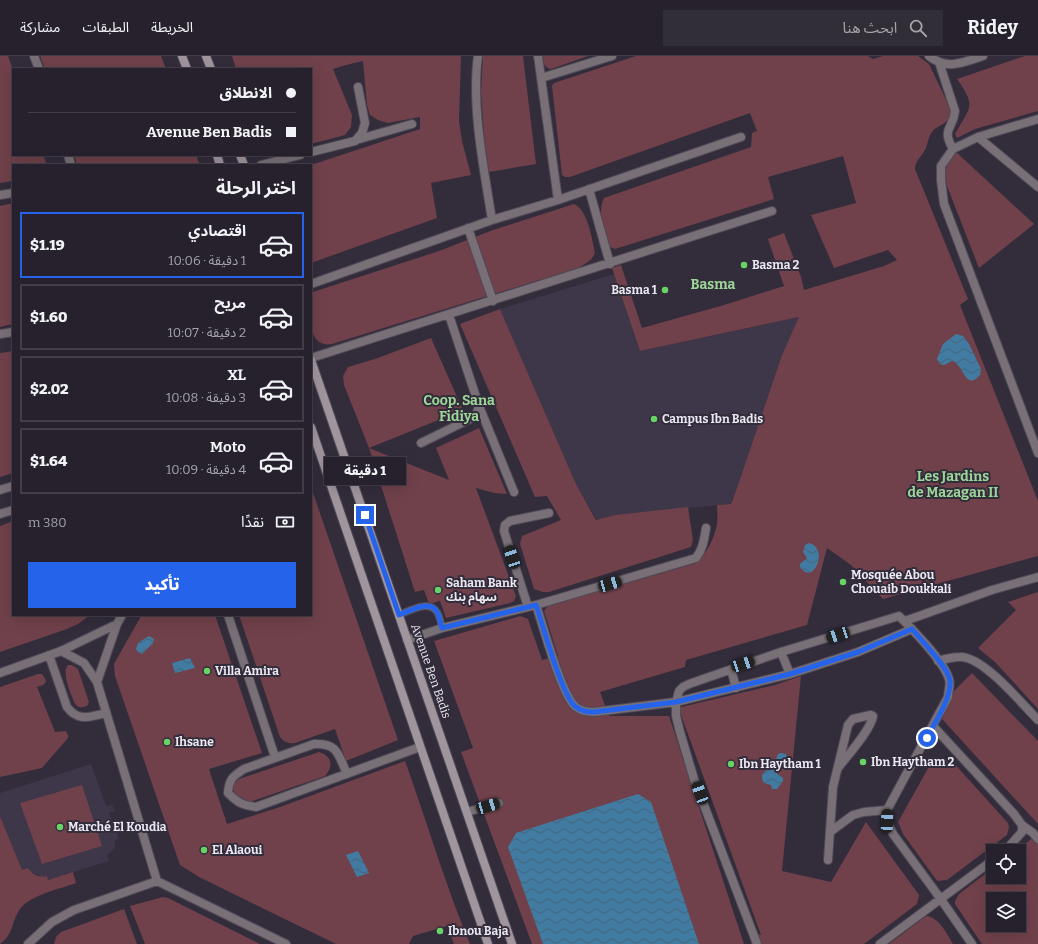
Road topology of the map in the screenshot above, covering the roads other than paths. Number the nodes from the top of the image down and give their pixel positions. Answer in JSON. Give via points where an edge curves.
{"nodes":[{"id":1,"x":34,"y":56,"type":"edge"},
{"id":2,"x":182,"y":56,"type":"edge"},
{"id":3,"x":206,"y":56,"type":"edge"},
{"id":4,"x":478,"y":56,"type":"edge"},
{"id":5,"x":538,"y":56,"type":"edge"},
{"id":6,"x":612,"y":56,"type":"edge"},
{"id":7,"x":929,"y":56,"type":"edge"},
{"id":8,"x":983,"y":56,"type":"edge"},
{"id":9,"x":939,"y":62,"type":"junction"},
{"id":10,"x":39,"y":68,"type":"edge"},
{"id":11,"x":187,"y":68,"type":"edge"},
{"id":12,"x":211,"y":68,"type":"edge"},
{"id":13,"x":541,"y":78,"type":"junction"},
{"id":14,"x":358,"y":87,"type":"dead end"},
{"id":15,"x":1038,"y":119,"type":"edge"},
{"id":16,"x":412,"y":124,"type":"dead end"},
{"id":17,"x":978,"y":136,"type":"junction"},
{"id":18,"x":741,"y":137,"type":"dead end"},
{"id":19,"x":355,"y":141,"type":"junction"},
{"id":20,"x":953,"y":149,"type":"junction"},
{"id":21,"x":312,"y":152,"type":"edge"},
{"id":22,"x":296,"y":156,"type":"edge"},
{"id":23,"x":265,"y":164,"type":"edge"},
{"id":24,"x":1038,"y":187,"type":"edge"},
{"id":25,"x":589,"y":189,"type":"junction"},
{"id":26,"x":12,"y":193,"type":"edge"},
{"id":27,"x":0,"y":195,"type":"edge"},
{"id":28,"x":558,"y":200,"type":"junction"},
{"id":29,"x":772,"y":211,"type":"dead end"},
{"id":30,"x":492,"y":220,"type":"junction"},
{"id":31,"x":468,"y":228,"type":"junction"},
{"id":32,"x":610,"y":264,"type":"junction"},
{"id":33,"x":312,"y":284,"type":"edge"},
{"id":34,"x":493,"y":301,"type":"junction"},
{"id":35,"x":449,"y":315,"type":"junction"},
{"id":36,"x":12,"y":332,"type":"edge"},
{"id":37,"x":0,"y":334,"type":"edge"},
{"id":38,"x":312,"y":359,"type":"edge"},
{"id":39,"x":312,"y":362,"type":"edge"},
{"id":40,"x":479,"y":406,"type":"junction"},
{"id":41,"x":312,"y":430,"type":"edge"},
{"id":42,"x":421,"y":443,"type":"dead end"},
{"id":43,"x":1038,"y":453,"type":"edge"},
{"id":44,"x":12,"y":486,"type":"edge"},
{"id":45,"x":0,"y":490,"type":"edge"},
{"id":46,"x":514,"y":492,"type":"dead end"},
{"id":47,"x":12,"y":510,"type":"edge"},
{"id":48,"x":549,"y":513,"type":"dead end"},
{"id":49,"x":0,"y":514,"type":"edge"},
{"id":50,"x":706,"y":528,"type":"dead end"},
{"id":51,"x":1038,"y":577,"type":"edge"},
{"id":52,"x":532,"y":606,"type":"junction"},
{"id":53,"x":399,"y":615,"type":"junction"},
{"id":54,"x":121,"y":616,"type":"edge"},
{"id":55,"x":228,"y":616,"type":"edge"},
{"id":56,"x":904,"y":622,"type":"junction"},
{"id":57,"x":117,"y":624,"type":"junction"},
{"id":58,"x":442,"y":628,"type":"junction"},
{"id":59,"x":912,"y":629,"type":"junction"},
{"id":60,"x":407,"y":640,"type":"junction"},
{"id":61,"x":61,"y":651,"type":"junction"},
{"id":62,"x":780,"y":652,"type":"junction"},
{"id":63,"x":49,"y":655,"type":"junction"},
{"id":64,"x":938,"y":660,"type":"junction"},
{"id":65,"x":731,"y":669,"type":"junction"},
{"id":66,"x":0,"y":673,"type":"edge"},
{"id":67,"x":790,"y":674,"type":"junction"},
{"id":68,"x":97,"y":682,"type":"junction"},
{"id":69,"x":736,"y":688,"type":"junction"},
{"id":70,"x":676,"y":702,"type":"junction"},
{"id":71,"x":106,"y":713,"type":"junction"},
{"id":72,"x":1038,"y":720,"type":"edge"},
{"id":73,"x":933,"y":726,"type":"junction"},
{"id":74,"x":420,"y":747,"type":"junction"},
{"id":75,"x":275,"y":757,"type":"junction"},
{"id":76,"x":838,"y":768,"type":"junction"},
{"id":77,"x":347,"y":774,"type":"junction"},
{"id":78,"x":499,"y":803,"type":"dead end"},
{"id":79,"x":888,"y":810,"type":"junction"},
{"id":80,"x":467,"y":812,"type":"junction"},
{"id":81,"x":1022,"y":825,"type":"junction"},
{"id":82,"x":830,"y":832,"type":"junction"},
{"id":83,"x":1038,"y":840,"type":"edge"},
{"id":84,"x":1011,"y":844,"type":"edge"},
{"id":85,"x":828,"y":860,"type":"dead end"},
{"id":86,"x":986,"y":865,"type":"edge"},
{"id":87,"x":157,"y":881,"type":"junction"},
{"id":88,"x":940,"y":898,"type":"junction"},
{"id":89,"x":37,"y":940,"type":"edge"},
{"id":90,"x":28,"y":944,"type":"edge"},
{"id":91,"x":286,"y":944,"type":"edge"},
{"id":92,"x":488,"y":944,"type":"edge"},
{"id":93,"x":512,"y":944,"type":"edge"},
{"id":94,"x":757,"y":944,"type":"edge"},
{"id":95,"x":880,"y":944,"type":"edge"},
{"id":96,"x":972,"y":944,"type":"edge"}],
"edges":[{"from":1,"to":10,"type":"street"},
{"from":2,"to":11,"type":"main road"},
{"from":3,"to":12,"type":"main road"},
{"from":4,"to":30,"type":"street","via":[[478,125]]},
{"from":5,"to":13,"type":"street"},
{"from":6,"to":13,"type":"street"},
{"from":7,"to":9,"type":"street"},
{"from":8,"to":9,"type":"street","via":[[953,65]]},
{"from":9,"to":20,"type":"street","via":[[955,111],[947,132]]},
{"from":13,"to":28,"type":"street"},
{"from":14,"to":19,"type":"street","via":[[365,122],[362,133]]},
{"from":15,"to":17,"type":"street"},
{"from":16,"to":19,"type":"street"},
{"from":17,"to":20,"type":"street"},
{"from":17,"to":24,"type":"street"},
{"from":18,"to":25,"type":"street"},
{"from":19,"to":21,"type":"street"},
{"from":20,"to":43,"type":"street","via":[[941,166],[940,180],[944,204]]},
{"from":22,"to":23,"type":"street"},
{"from":25,"to":28,"type":"street"},
{"from":25,"to":32,"type":"street"},
{"from":26,"to":27,"type":"street"},
{"from":28,"to":30,"type":"street"},
{"from":29,"to":32,"type":"street"},
{"from":30,"to":31,"type":"street"},
{"from":31,"to":33,"type":"street"},
{"from":31,"to":34,"type":"street"},
{"from":32,"to":34,"type":"street"},
{"from":34,"to":35,"type":"street"},
{"from":35,"to":38,"type":"street"},
{"from":35,"to":40,"type":"street"},
{"from":36,"to":37,"type":"street"},
{"from":39,"to":53,"type":"main road","name":"Avenue Ben Badis"},
{"from":40,"to":42,"type":"street","via":[[476,416]]},
{"from":40,"to":46,"type":"street"},
{"from":41,"to":74,"type":"main road"},
{"from":44,"to":45,"type":"street"},
{"from":47,"to":49,"type":"street"},
{"from":48,"to":52,"type":"street","via":[[510,521],[505,525],[508,545]]},
{"from":50,"to":52,"type":"street","via":[[704,545],[696,558]]},
{"from":51,"to":56,"type":"street","via":[[992,590]]},
{"from":52,"to":58,"type":"street"},
{"from":52,"to":70,"type":"street","via":[[563,686],[576,708],[594,712]]},
{"from":53,"to":58,"type":"lane","via":[[423,606],[431,606],[437,612]]},
{"from":53,"to":60,"type":"main road","name":"Avenue Ben Badis"},
{"from":54,"to":57,"type":"street"},
{"from":55,"to":75,"type":"street"},
{"from":56,"to":59,"type":"street"},
{"from":56,"to":62,"type":"street","via":[[899,616]]},
{"from":57,"to":61,"type":"street"},
{"from":57,"to":68,"type":"street"},
{"from":58,"to":60,"type":"street"},
{"from":59,"to":64,"type":"street"},
{"from":59,"to":67,"type":"street","via":[[858,652]]},
{"from":60,"to":80,"type":"main road","name":"Avenue Ben Badis"},
{"from":61,"to":63,"type":"street"},
{"from":61,"to":68,"type":"street","via":[[84,662]]},
{"from":62,"to":65,"type":"street"},
{"from":62,"to":67,"type":"street"},
{"from":63,"to":66,"type":"street"},
{"from":63,"to":71,"type":"street","via":[[67,707],[72,714],[92,717]]},
{"from":64,"to":72,"type":"street","via":[[961,656],[978,662]]},
{"from":64,"to":73,"type":"street","via":[[950,680],[948,697]]},
{"from":65,"to":69,"type":"street"},
{"from":65,"to":70,"type":"street","via":[[683,687]]},
{"from":67,"to":69,"type":"street"},
{"from":68,"to":71,"type":"street"},
{"from":69,"to":70,"type":"street"},
{"from":70,"to":94,"type":"street","via":[[676,716],[694,779]]},
{"from":71,"to":87,"type":"street"},
{"from":73,"to":79,"type":"street"},
{"from":73,"to":81,"type":"street"},
{"from":74,"to":77,"type":"street"},
{"from":74,"to":92,"type":"main road"},
{"from":75,"to":77,"type":"street","via":[[314,744],[330,745],[337,752]]},
{"from":75,"to":77,"type":"street","via":[[244,769],[234,776],[229,783],[228,793],[236,802],[256,807]]},
{"from":76,"to":76,"type":"street","via":[[849,722],[873,716],[859,741]]},
{"from":76,"to":82,"type":"street","via":[[833,787]]},
{"from":78,"to":80,"type":"street"},
{"from":79,"to":82,"type":"street","via":[[853,815]]},
{"from":79,"to":88,"type":"street","via":[[887,821],[892,834]]},
{"from":80,"to":93,"type":"main road","name":"Avenue Ben Badis"},
{"from":81,"to":83,"type":"street"},
{"from":81,"to":84,"type":"street","via":[[1022,832]]},
{"from":82,"to":85,"type":"street"},
{"from":86,"to":88,"type":"street"},
{"from":87,"to":89,"type":"street","via":[[74,910],[52,922]]},
{"from":87,"to":91,"type":"street"},
{"from":88,"to":95,"type":"street"},
{"from":88,"to":96,"type":"street"},
{"from":89,"to":90,"type":"street"}]}
